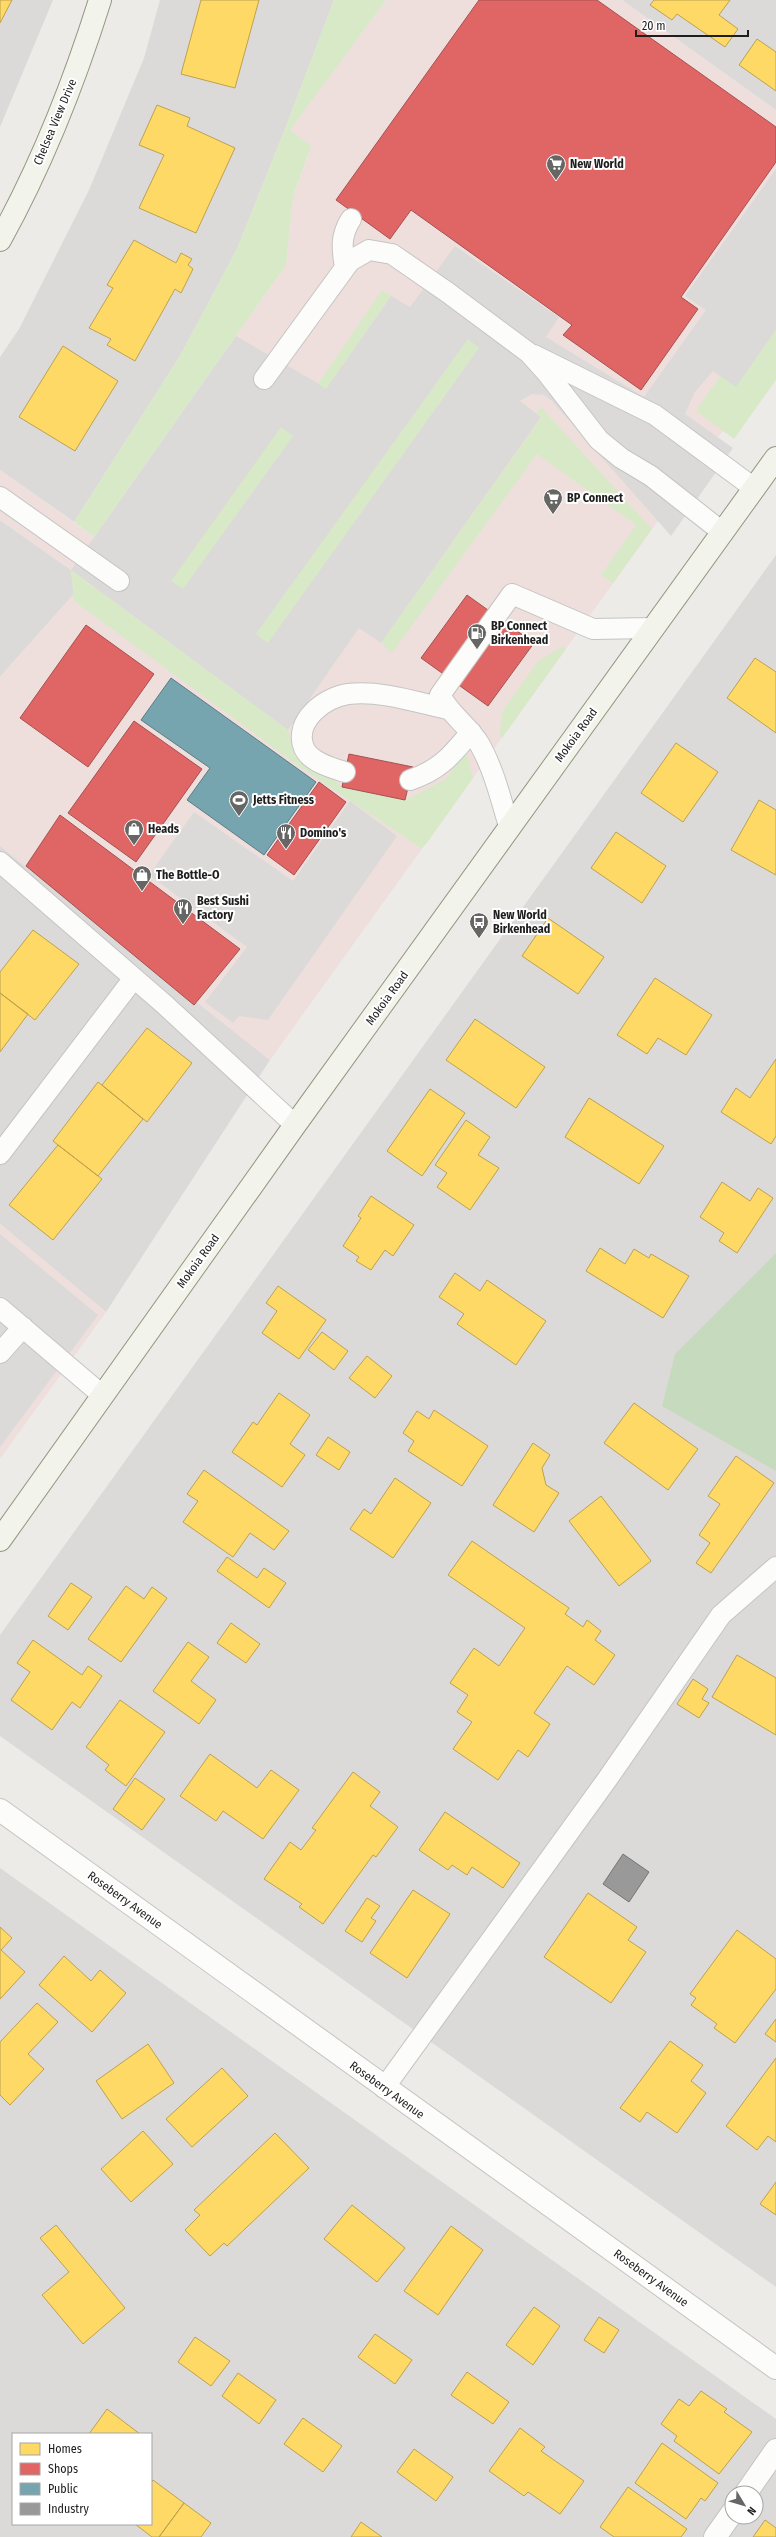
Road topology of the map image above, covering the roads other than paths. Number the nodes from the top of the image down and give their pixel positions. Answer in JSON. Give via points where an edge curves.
{"nodes":[{"id":1,"x":100,"y":0,"type":"edge"},
{"id":2,"x":351,"y":219,"type":"dead end"},
{"id":3,"x":0,"y":240,"type":"edge"},
{"id":4,"x":345,"y":268,"type":"junction"},
{"id":5,"x":529,"y":353,"type":"junction"},
{"id":6,"x":264,"y":379,"type":"dead end"},
{"id":7,"x":776,"y":458,"type":"edge"},
{"id":8,"x":754,"y":488,"type":"junction"},
{"id":9,"x":0,"y":497,"type":"edge"},
{"id":10,"x":721,"y":531,"type":"junction"},
{"id":11,"x":119,"y":581,"type":"dead end"},
{"id":12,"x":653,"y":628,"type":"junction"},
{"id":13,"x":447,"y":708,"type":"junction"},
{"id":14,"x":471,"y":732,"type":"junction"},
{"id":15,"x":345,"y":772,"type":"dead end"},
{"id":16,"x":410,"y":780,"type":"dead end"},
{"id":17,"x":509,"y":826,"type":"junction"},
{"id":18,"x":0,"y":862,"type":"edge"},
{"id":19,"x":134,"y":978,"type":"junction"},
{"id":20,"x":295,"y":1125,"type":"junction"},
{"id":21,"x":0,"y":1154,"type":"edge"},
{"id":22,"x":0,"y":1308,"type":"edge"},
{"id":23,"x":23,"y":1327,"type":"junction"},
{"id":24,"x":0,"y":1353,"type":"edge"},
{"id":25,"x":102,"y":1395,"type":"junction"},
{"id":26,"x":0,"y":1540,"type":"edge"},
{"id":27,"x":776,"y":1567,"type":"edge"},
{"id":28,"x":0,"y":1810,"type":"edge"},
{"id":29,"x":384,"y":2088,"type":"junction"},
{"id":30,"x":776,"y":2368,"type":"edge"},
{"id":31,"x":776,"y":2450,"type":"edge"},
{"id":32,"x":752,"y":2485,"type":"edge"},
{"id":33,"x":724,"y":2524,"type":"edge"},
{"id":34,"x":715,"y":2537,"type":"edge"}],
"edges":[{"from":1,"to":3,"type":"main road","name":"Chelsea View Drive","via":[[76,76],[19,206]]},
{"from":2,"to":4,"type":"lane","via":[[343,232],[341,246]]},
{"from":4,"to":5,"type":"lane","via":[[350,261],[368,250],[392,254]]},
{"from":4,"to":6,"type":"lane"},
{"from":5,"to":8,"type":"lane","via":[[655,415]]},
{"from":5,"to":10,"type":"lane","via":[[599,440],[621,458],[651,476]]},
{"from":7,"to":8,"type":"main road","name":"Mokoia Road"},
{"from":8,"to":10,"type":"main road","name":"Mokoia Road"},
{"from":9,"to":11,"type":"lane"},
{"from":10,"to":12,"type":"main road","name":"Mokoia Road"},
{"from":12,"to":13,"type":"lane","via":[[593,629],[512,594],[440,695]]},
{"from":12,"to":17,"type":"main road","name":"Mokoia Road"},
{"from":13,"to":14,"type":"lane"},
{"from":13,"to":15,"type":"lane","via":[[367,693],[335,696],[325,702],[308,717],[302,732],[304,748],[313,758]]},
{"from":14,"to":16,"type":"lane","via":[[436,769]]},
{"from":14,"to":17,"type":"lane","via":[[491,770]]},
{"from":17,"to":20,"type":"main road","name":"Mokoia Road"},
{"from":18,"to":19,"type":"lane"},
{"from":19,"to":20,"type":"lane"},
{"from":19,"to":21,"type":"lane"},
{"from":20,"to":25,"type":"main road","name":"Mokoia Road"},
{"from":22,"to":23,"type":"lane"},
{"from":23,"to":24,"type":"lane"},
{"from":23,"to":25,"type":"lane"},
{"from":25,"to":26,"type":"main road","name":"Mokoia Road"},
{"from":27,"to":29,"type":"lane","via":[[721,1615],[606,1781]]},
{"from":28,"to":29,"type":"street","name":"Roseberry Avenue"},
{"from":29,"to":30,"type":"street","name":"Roseberry Avenue"},
{"from":31,"to":32,"type":"street"},
{"from":33,"to":34,"type":"street"}]}
